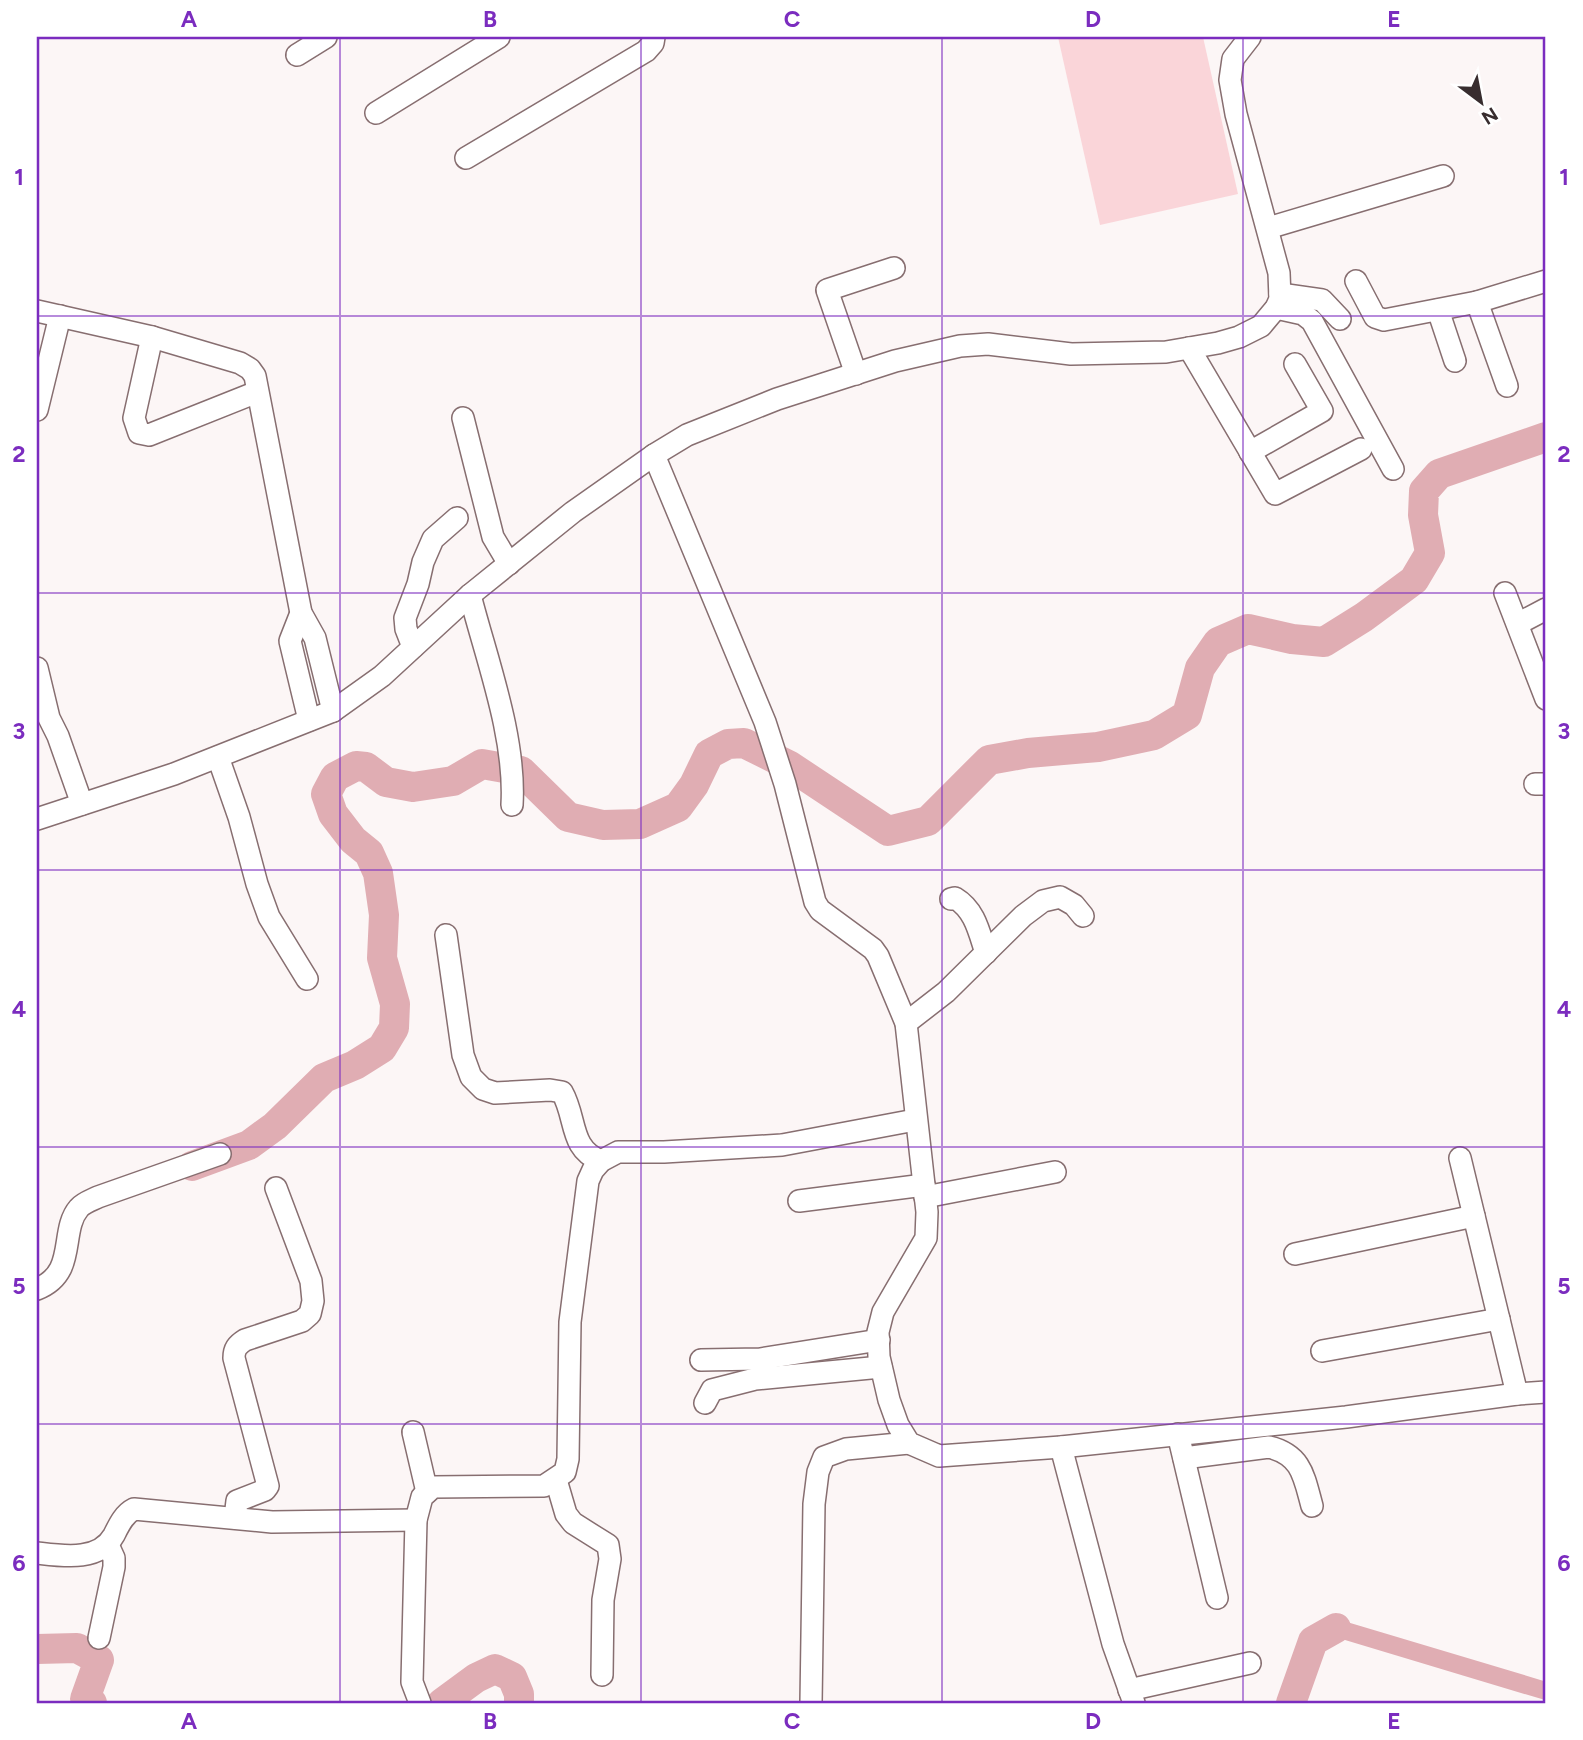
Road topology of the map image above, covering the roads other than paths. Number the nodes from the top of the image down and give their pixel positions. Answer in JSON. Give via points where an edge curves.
{"nodes":[{"id":1,"x":326,"y":37,"type":"edge"},
{"id":2,"x":499,"y":37,"type":"edge"},
{"id":3,"x":654,"y":37,"type":"edge"},
{"id":4,"x":1250,"y":37,"type":"edge"},
{"id":5,"x":297,"y":55,"type":"dead end"},
{"id":6,"x":376,"y":113,"type":"dead end"},
{"id":7,"x":466,"y":158,"type":"dead end"},
{"id":8,"x":1443,"y":176,"type":"dead end"},
{"id":9,"x":1268,"y":228,"type":"junction"},
{"id":10,"x":894,"y":268,"type":"dead end"},
{"id":11,"x":1356,"y":281,"type":"dead end"},
{"id":12,"x":1546,"y":281,"type":"edge"},
{"id":13,"x":1278,"y":301,"type":"junction"},
{"id":14,"x":1477,"y":303,"type":"junction"},
{"id":15,"x":1438,"y":310,"type":"junction"},
{"id":16,"x":37,"y":311,"type":"edge"},
{"id":17,"x":60,"y":316,"type":"junction"},
{"id":18,"x":1340,"y":319,"type":"dead end"},
{"id":19,"x":152,"y":337,"type":"junction"},
{"id":20,"x":1189,"y":348,"type":"junction"},
{"id":21,"x":1455,"y":361,"type":"dead end"},
{"id":22,"x":1295,"y":364,"type":"dead end"},
{"id":23,"x":856,"y":373,"type":"junction"},
{"id":24,"x":1507,"y":386,"type":"dead end"},
{"id":25,"x":257,"y":392,"type":"junction"},
{"id":26,"x":37,"y":410,"type":"edge"},
{"id":27,"x":463,"y":418,"type":"dead end"},
{"id":28,"x":1361,"y":449,"type":"dead end"},
{"id":29,"x":1250,"y":452,"type":"junction"},
{"id":30,"x":654,"y":456,"type":"junction"},
{"id":31,"x":1393,"y":469,"type":"dead end"},
{"id":32,"x":457,"y":518,"type":"dead end"},
{"id":33,"x":509,"y":564,"type":"junction"},
{"id":34,"x":1505,"y":593,"type":"dead end"},
{"id":35,"x":470,"y":595,"type":"junction"},
{"id":36,"x":1546,"y":610,"type":"edge"},
{"id":37,"x":301,"y":613,"type":"junction"},
{"id":38,"x":1525,"y":620,"type":"dead end"},
{"id":39,"x":414,"y":647,"type":"junction"},
{"id":40,"x":37,"y":668,"type":"edge"},
{"id":41,"x":1546,"y":699,"type":"edge"},
{"id":42,"x":340,"y":707,"type":"junction"},
{"id":43,"x":309,"y":720,"type":"junction"},
{"id":44,"x":218,"y":757,"type":"junction"},
{"id":45,"x":82,"y":804,"type":"junction"},
{"id":46,"x":512,"y":805,"type":"dead end"},
{"id":47,"x":37,"y":819,"type":"edge"},
{"id":48,"x":951,"y":899,"type":"dead end"},
{"id":49,"x":1083,"y":916,"type":"dead end"},
{"id":50,"x":446,"y":935,"type":"dead end"},
{"id":51,"x":986,"y":953,"type":"junction"},
{"id":52,"x":307,"y":979,"type":"dead end"},
{"id":53,"x":906,"y":1023,"type":"junction"},
{"id":54,"x":915,"y":1120,"type":"junction"},
{"id":55,"x":220,"y":1154,"type":"dead end"},
{"id":56,"x":1460,"y":1158,"type":"dead end"},
{"id":57,"x":601,"y":1161,"type":"junction"},
{"id":58,"x":1055,"y":1172,"type":"dead end"},
{"id":59,"x":276,"y":1188,"type":"dead end"},
{"id":60,"x":924,"y":1191,"type":"junction"},
{"id":61,"x":799,"y":1201,"type":"dead end"},
{"id":62,"x":1474,"y":1216,"type":"junction"},
{"id":63,"x":1296,"y":1254,"type":"dead end"},
{"id":64,"x":37,"y":1289,"type":"edge"},
{"id":65,"x":1499,"y":1319,"type":"junction"},
{"id":66,"x":879,"y":1340,"type":"junction"},
{"id":67,"x":1322,"y":1351,"type":"dead end"},
{"id":68,"x":701,"y":1360,"type":"dead end"},
{"id":69,"x":881,"y":1367,"type":"junction"},
{"id":70,"x":1546,"y":1392,"type":"edge"},
{"id":71,"x":1517,"y":1394,"type":"junction"},
{"id":72,"x":705,"y":1403,"type":"dead end"},
{"id":73,"x":413,"y":1432,"type":"dead end"},
{"id":74,"x":1178,"y":1434,"type":"junction"},
{"id":75,"x":909,"y":1443,"type":"junction"},
{"id":76,"x":1061,"y":1447,"type":"junction"},
{"id":77,"x":1184,"y":1458,"type":"junction"},
{"id":78,"x":555,"y":1480,"type":"junction"},
{"id":79,"x":427,"y":1492,"type":"junction"},
{"id":80,"x":1312,"y":1506,"type":"dead end"},
{"id":81,"x":235,"y":1518,"type":"junction"},
{"id":82,"x":416,"y":1520,"type":"junction"},
{"id":83,"x":108,"y":1545,"type":"junction"},
{"id":84,"x":37,"y":1553,"type":"edge"},
{"id":85,"x":1217,"y":1598,"type":"dead end"},
{"id":86,"x":99,"y":1638,"type":"dead end"},
{"id":87,"x":1250,"y":1662,"type":"dead end"},
{"id":88,"x":603,"y":1675,"type":"dead end"},
{"id":89,"x":1132,"y":1697,"type":"edge"},
{"id":90,"x":418,"y":1699,"type":"edge"},
{"id":91,"x":811,"y":1703,"type":"edge"}],
"edges":[{"from":1,"to":5,"type":"street"},
{"from":2,"to":6,"type":"street"},
{"from":3,"to":7,"type":"street","via":[[646,51]]},
{"from":4,"to":9,"type":"street","via":[[1233,59],[1230,80]]},
{"from":8,"to":9,"type":"street"},
{"from":9,"to":13,"type":"street","via":[[1279,273]]},
{"from":10,"to":23,"type":"street","via":[[827,290]]},
{"from":11,"to":15,"type":"street","via":[[1378,319]]},
{"from":12,"to":14,"type":"street"},
{"from":13,"to":18,"type":"street","via":[[1322,300]]},
{"from":13,"to":20,"type":"street","via":[[1261,326],[1239,337]]},
{"from":13,"to":31,"type":"street","via":[[1303,314],[1318,330]]},
{"from":14,"to":15,"type":"street"},
{"from":14,"to":24,"type":"street"},
{"from":15,"to":21,"type":"street"},
{"from":16,"to":17,"type":"street"},
{"from":17,"to":19,"type":"street"},
{"from":17,"to":26,"type":"street"},
{"from":19,"to":25,"type":"street","via":[[240,363],[255,376]]},
{"from":19,"to":25,"type":"street","via":[[134,418],[139,433],[149,435]]},
{"from":20,"to":23,"type":"street","via":[[1071,354],[988,344],[960,346]]},
{"from":20,"to":29,"type":"street"},
{"from":22,"to":29,"type":"street","via":[[1322,411]]},
{"from":23,"to":30,"type":"street","via":[[687,435]]},
{"from":25,"to":37,"type":"street"},
{"from":27,"to":33,"type":"street","via":[[493,537]]},
{"from":28,"to":29,"type":"street","via":[[1275,494]]},
{"from":30,"to":33,"type":"street"},
{"from":30,"to":53,"type":"street","via":[[765,722],[815,902],[873,949]]},
{"from":32,"to":39,"type":"street","via":[[433,539],[423,562],[405,618]]},
{"from":33,"to":35,"type":"street"},
{"from":34,"to":41,"type":"street"},
{"from":35,"to":39,"type":"street"},
{"from":35,"to":46,"type":"street","via":[[509,743]]},
{"from":36,"to":38,"type":"street"},
{"from":37,"to":42,"type":"street"},
{"from":37,"to":43,"type":"street","via":[[290,642]]},
{"from":39,"to":42,"type":"street"},
{"from":40,"to":45,"type":"street","via":[[49,718]]},
{"from":42,"to":43,"type":"street"},
{"from":43,"to":44,"type":"street"},
{"from":44,"to":45,"type":"street"},
{"from":44,"to":52,"type":"street","via":[[269,917]]},
{"from":45,"to":47,"type":"street"},
{"from":48,"to":51,"type":"street","via":[[962,902],[972,914]]},
{"from":49,"to":51,"type":"street","via":[[1060,897],[1043,901]]},
{"from":50,"to":57,"type":"street","via":[[463,1055],[471,1077],[495,1093],[562,1092],[580,1146]]},
{"from":51,"to":53,"type":"street"},
{"from":53,"to":54,"type":"street"},
{"from":54,"to":57,"type":"street","via":[[782,1145],[618,1152]]},
{"from":54,"to":60,"type":"street"},
{"from":55,"to":64,"type":"street","via":[[80,1207],[60,1268],[49,1283]]},
{"from":56,"to":62,"type":"street"},
{"from":57,"to":78,"type":"street","via":[[588,1181],[570,1322],[568,1459],[565,1472]]},
{"from":58,"to":60,"type":"street"},
{"from":59,"to":81,"type":"street","via":[[313,1301],[310,1314],[302,1321],[245,1340],[234,1350],[268,1486],[237,1500]]},
{"from":60,"to":61,"type":"street"},
{"from":60,"to":66,"type":"street","via":[[926,1238],[883,1312]]},
{"from":62,"to":63,"type":"street"},
{"from":62,"to":65,"type":"street"},
{"from":65,"to":67,"type":"street"},
{"from":65,"to":71,"type":"street"},
{"from":66,"to":68,"type":"street","via":[[760,1359]]},
{"from":66,"to":69,"type":"street"},
{"from":69,"to":72,"type":"street","via":[[729,1384],[712,1390]]},
{"from":69,"to":75,"type":"street","via":[[898,1425]]},
{"from":70,"to":71,"type":"street"},
{"from":71,"to":74,"type":"street"},
{"from":73,"to":79,"type":"street"},
{"from":74,"to":76,"type":"street"},
{"from":74,"to":77,"type":"street"},
{"from":75,"to":76,"type":"street","via":[[939,1456]]},
{"from":75,"to":91,"type":"street","via":[[846,1449],[824,1457],[818,1472]]},
{"from":76,"to":89,"type":"street","via":[[1113,1644]]},
{"from":77,"to":80,"type":"street","via":[[1269,1447],[1281,1450],[1302,1471]]},
{"from":77,"to":85,"type":"street"},
{"from":78,"to":79,"type":"street","via":[[544,1486],[433,1488]]},
{"from":78,"to":88,"type":"street","via":[[573,1523],[608,1545]]},
{"from":79,"to":82,"type":"street"},
{"from":81,"to":82,"type":"street","via":[[272,1522]]},
{"from":81,"to":83,"type":"street","via":[[134,1509]]},
{"from":82,"to":90,"type":"street","via":[[412,1682]]},
{"from":83,"to":84,"type":"street","via":[[94,1553]]},
{"from":83,"to":86,"type":"street","via":[[114,1567]]},
{"from":87,"to":89,"type":"street"}]}
